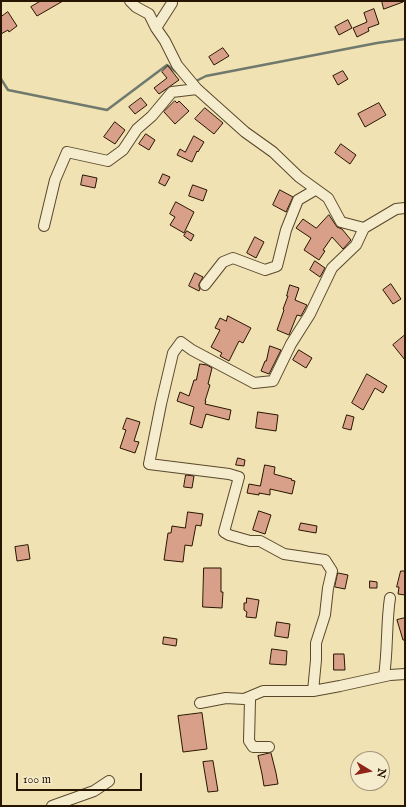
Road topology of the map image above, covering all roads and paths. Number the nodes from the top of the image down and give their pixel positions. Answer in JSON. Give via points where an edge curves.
{"nodes":[{"id":1,"x":130,"y":1,"type":"edge"},
{"id":2,"x":172,"y":3,"type":"dead end"},
{"id":3,"x":156,"y":28,"type":"junction"},
{"id":4,"x":197,"y":89,"type":"junction"},
{"id":5,"x":316,"y":190,"type":"junction"},
{"id":6,"x":405,"y":208,"type":"edge"},
{"id":7,"x":44,"y":226,"type":"dead end"},
{"id":8,"x":364,"y":228,"type":"junction"},
{"id":9,"x":205,"y":285,"type":"dead end"},
{"id":10,"x":390,"y":598,"type":"dead end"},
{"id":11,"x":405,"y":674,"type":"edge"},
{"id":12,"x":384,"y":676,"type":"junction"},
{"id":13,"x":313,"y":691,"type":"junction"},
{"id":14,"x":244,"y":699,"type":"junction"},
{"id":15,"x":200,"y":703,"type":"dead end"},
{"id":16,"x":269,"y":747,"type":"dead end"},
{"id":17,"x":109,"y":781,"type":"dead end"},
{"id":18,"x":52,"y":806,"type":"edge"}],
"edges":[{"from":1,"to":3,"type":"street","via":[[149,14]]},
{"from":2,"to":3,"type":"street"},
{"from":3,"to":4,"type":"street","via":[[177,65]]},
{"from":4,"to":5,"type":"street"},
{"from":4,"to":7,"type":"street","via":[[172,92],[137,129],[123,150],[108,161],[67,152],[55,180]]},
{"from":5,"to":8,"type":"street","via":[[328,198],[341,222]]},
{"from":5,"to":9,"type":"street","via":[[298,200],[276,266],[265,270],[233,258],[223,262]]},
{"from":6,"to":8,"type":"street","via":[[396,209]]},
{"from":8,"to":13,"type":"street","via":[[356,246],[332,268],[273,381],[254,383],[181,342],[173,353],[149,464],[239,477],[224,532],[250,541],[260,541],[284,554],[325,560],[332,571],[325,615],[316,643]]},
{"from":10,"to":12,"type":"street"},
{"from":11,"to":12,"type":"street"},
{"from":12,"to":13,"type":"street"},
{"from":13,"to":14,"type":"street","via":[[263,691]]},
{"from":14,"to":15,"type":"street","via":[[226,698]]},
{"from":14,"to":16,"type":"street","via":[[250,700],[249,741],[253,747]]},
{"from":17,"to":18,"type":"street","via":[[94,790]]}]}
